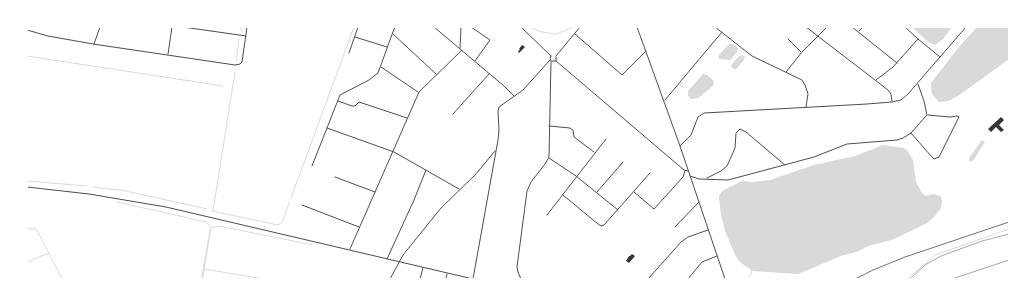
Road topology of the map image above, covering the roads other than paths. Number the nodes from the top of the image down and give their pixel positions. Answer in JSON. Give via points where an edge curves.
{"nodes":[{"id":1,"x":100,"y":27,"type":"edge"},
{"id":2,"x":172,"y":27,"type":"edge"},
{"id":3,"x":183,"y":27,"type":"edge"},
{"id":4,"x":247,"y":27,"type":"edge"},
{"id":5,"x":358,"y":27,"type":"edge"},
{"id":6,"x":396,"y":27,"type":"edge"},
{"id":7,"x":434,"y":27,"type":"edge"},
{"id":8,"x":461,"y":27,"type":"edge"},
{"id":9,"x":471,"y":27,"type":"edge"},
{"id":10,"x":521,"y":27,"type":"edge"},
{"id":11,"x":580,"y":27,"type":"edge"},
{"id":12,"x":637,"y":27,"type":"edge"},
{"id":13,"x":715,"y":27,"type":"edge"},
{"id":14,"x":806,"y":27,"type":"edge"},
{"id":15,"x":827,"y":27,"type":"edge"},
{"id":16,"x":852,"y":27,"type":"edge"},
{"id":17,"x":863,"y":27,"type":"edge"},
{"id":18,"x":905,"y":27,"type":"edge"},
{"id":19,"x":966,"y":27,"type":"edge"},
{"id":20,"x":27,"y":30,"type":"edge"},
{"id":21,"x":858,"y":31,"type":"junction"},
{"id":22,"x":722,"y":32,"type":"junction"},
{"id":23,"x":393,"y":34,"type":"junction"},
{"id":24,"x":574,"y":34,"type":"junction"},
{"id":25,"x":246,"y":36,"type":"junction"},
{"id":26,"x":818,"y":36,"type":"junction"},
{"id":27,"x":354,"y":37,"type":"junction"},
{"id":28,"x":788,"y":39,"type":"dead end"},
{"id":29,"x":918,"y":39,"type":"junction"},
{"id":30,"x":93,"y":44,"type":"junction"},
{"id":31,"x":388,"y":47,"type":"junction"},
{"id":32,"x":461,"y":49,"type":"junction"},
{"id":33,"x":647,"y":50,"type":"junction"},
{"id":34,"x":802,"y":52,"type":"junction"},
{"id":35,"x":349,"y":54,"type":"dead end"},
{"id":36,"x":167,"y":55,"type":"junction"},
{"id":37,"x":551,"y":56,"type":"junction"},
{"id":38,"x":556,"y":56,"type":"junction"},
{"id":39,"x":940,"y":57,"type":"junction"},
{"id":40,"x":551,"y":60,"type":"junction"},
{"id":41,"x":474,"y":61,"type":"junction"},
{"id":42,"x":556,"y":61,"type":"junction"},
{"id":43,"x":897,"y":63,"type":"junction"},
{"id":44,"x":380,"y":67,"type":"junction"},
{"id":45,"x":786,"y":72,"type":"junction"},
{"id":46,"x":489,"y":74,"type":"junction"},
{"id":47,"x":437,"y":75,"type":"junction"},
{"id":48,"x":876,"y":81,"type":"junction"},
{"id":49,"x":917,"y":84,"type":"junction"},
{"id":50,"x":419,"y":92,"type":"junction"},
{"id":51,"x":514,"y":97,"type":"junction"},
{"id":52,"x":664,"y":100,"type":"junction"},
{"id":53,"x":337,"y":101,"type":"junction"},
{"id":54,"x":892,"y":102,"type":"junction"},
{"id":55,"x":806,"y":107,"type":"junction"},
{"id":56,"x":453,"y":114,"type":"dead end"},
{"id":57,"x":927,"y":115,"type":"junction"},
{"id":58,"x":408,"y":119,"type":"junction"},
{"id":59,"x":549,"y":126,"type":"junction"},
{"id":60,"x":327,"y":128,"type":"junction"},
{"id":61,"x":911,"y":133,"type":"junction"},
{"id":62,"x":606,"y":139,"type":"dead end"},
{"id":63,"x":680,"y":146,"type":"junction"},
{"id":64,"x":495,"y":151,"type":"junction"},
{"id":65,"x":394,"y":152,"type":"junction"},
{"id":66,"x":595,"y":152,"type":"junction"},
{"id":67,"x":549,"y":157,"type":"junction"},
{"id":68,"x":623,"y":162,"type":"dead end"},
{"id":69,"x":785,"y":165,"type":"junction"},
{"id":70,"x":312,"y":166,"type":"dead end"},
{"id":71,"x":426,"y":170,"type":"junction"},
{"id":72,"x":684,"y":170,"type":"junction"},
{"id":73,"x":689,"y":171,"type":"junction"},
{"id":74,"x":650,"y":173,"type":"dead end"},
{"id":75,"x":576,"y":176,"type":"junction"},
{"id":76,"x":690,"y":176,"type":"junction"},
{"id":77,"x":335,"y":177,"type":"dead end"},
{"id":78,"x":706,"y":179,"type":"junction"},
{"id":79,"x":27,"y":187,"type":"edge"},
{"id":80,"x":460,"y":189,"type":"junction"},
{"id":81,"x":376,"y":192,"type":"junction"},
{"id":82,"x":634,"y":192,"type":"junction"},
{"id":83,"x":596,"y":193,"type":"junction"},
{"id":84,"x":563,"y":195,"type":"junction"},
{"id":85,"x":699,"y":202,"type":"junction"},
{"id":86,"x":302,"y":205,"type":"dead end"},
{"id":87,"x":618,"y":210,"type":"junction"},
{"id":88,"x":547,"y":215,"type":"dead end"},
{"id":89,"x":360,"y":227,"type":"junction"},
{"id":90,"x":675,"y":227,"type":"dead end"},
{"id":91,"x":709,"y":230,"type":"junction"},
{"id":92,"x":1009,"y":234,"type":"edge"},
{"id":93,"x":349,"y":250,"type":"junction"},
{"id":94,"x":717,"y":256,"type":"junction"},
{"id":95,"x":387,"y":259,"type":"junction"},
{"id":96,"x":1009,"y":260,"type":"edge"},
{"id":97,"x":399,"y":261,"type":"junction"},
{"id":98,"x":423,"y":267,"type":"junction"},
{"id":99,"x":447,"y":273,"type":"junction"},
{"id":100,"x":690,"y":276,"type":"junction"},
{"id":101,"x":390,"y":279,"type":"edge"},
{"id":102,"x":420,"y":279,"type":"edge"},
{"id":103,"x":446,"y":279,"type":"edge"},
{"id":104,"x":473,"y":279,"type":"edge"},
{"id":105,"x":521,"y":279,"type":"edge"},
{"id":106,"x":648,"y":279,"type":"edge"},
{"id":107,"x":688,"y":279,"type":"edge"},
{"id":108,"x":692,"y":279,"type":"edge"},
{"id":109,"x":725,"y":279,"type":"edge"},
{"id":110,"x":910,"y":279,"type":"edge"},
{"id":111,"x":952,"y":279,"type":"edge"}],
"edges":[{"from":1,"to":30,"type":"street"},
{"from":2,"to":36,"type":"street"},
{"from":3,"to":25,"type":"street"},
{"from":4,"to":25,"type":"street"},
{"from":5,"to":27,"type":"street"},
{"from":6,"to":23,"type":"street"},
{"from":7,"to":32,"type":"street"},
{"from":8,"to":32,"type":"street"},
{"from":9,"to":41,"type":"street","via":[[490,40]]},
{"from":10,"to":37,"type":"street"},
{"from":11,"to":24,"type":"street"},
{"from":12,"to":33,"type":"street"},
{"from":13,"to":22,"type":"street"},
{"from":14,"to":26,"type":"street"},
{"from":15,"to":26,"type":"street"},
{"from":16,"to":21,"type":"street"},
{"from":17,"to":21,"type":"street"},
{"from":18,"to":29,"type":"street"},
{"from":19,"to":39,"type":"street"},
{"from":20,"to":30,"type":"street"},
{"from":21,"to":43,"type":"street"},
{"from":22,"to":45,"type":"street","via":[[752,56]]},
{"from":22,"to":52,"type":"street"},
{"from":23,"to":31,"type":"street"},
{"from":23,"to":47,"type":"street"},
{"from":24,"to":33,"type":"street","via":[[622,76]]},
{"from":24,"to":38,"type":"street"},
{"from":25,"to":36,"type":"street","via":[[242,62],[238,64]]},
{"from":26,"to":34,"type":"street"},
{"from":26,"to":48,"type":"street"},
{"from":27,"to":31,"type":"street"},
{"from":27,"to":35,"type":"street"},
{"from":28,"to":34,"type":"street"},
{"from":29,"to":39,"type":"street"},
{"from":29,"to":43,"type":"street"},
{"from":30,"to":36,"type":"street"},
{"from":31,"to":44,"type":"street"},
{"from":32,"to":41,"type":"street"},
{"from":32,"to":47,"type":"street"},
{"from":33,"to":52,"type":"street"},
{"from":34,"to":45,"type":"street"},
{"from":37,"to":38,"type":"street"},
{"from":37,"to":40,"type":"street"},
{"from":38,"to":42,"type":"street"},
{"from":39,"to":49,"type":"street"},
{"from":40,"to":42,"type":"street"},
{"from":40,"to":51,"type":"street"},
{"from":40,"to":59,"type":"street"},
{"from":41,"to":46,"type":"street"},
{"from":42,"to":72,"type":"street"},
{"from":43,"to":48,"type":"street"},
{"from":44,"to":50,"type":"street"},
{"from":44,"to":53,"type":"street","via":[[378,73],[344,92]]},
{"from":45,"to":55,"type":"street","via":[[804,82],[808,94]]},
{"from":46,"to":51,"type":"street"},
{"from":46,"to":56,"type":"street"},
{"from":47,"to":50,"type":"street"},
{"from":48,"to":54,"type":"street","via":[[890,92]]},
{"from":49,"to":54,"type":"street","via":[[904,98]]},
{"from":49,"to":57,"type":"street"},
{"from":50,"to":58,"type":"street"},
{"from":51,"to":64,"type":"street","via":[[499,107],[499,130]]},
{"from":52,"to":63,"type":"street"},
{"from":53,"to":58,"type":"street","via":[[352,106],[359,102]]},
{"from":53,"to":60,"type":"street"},
{"from":54,"to":55,"type":"street"},
{"from":55,"to":63,"type":"street","via":[[702,114],[697,118],[691,135]]},
{"from":57,"to":61,"type":"street"},
{"from":57,"to":61,"type":"street","via":[[959,117],[940,156],[936,159],[931,156]]},
{"from":58,"to":65,"type":"street"},
{"from":59,"to":66,"type":"street","via":[[570,128],[574,137]]},
{"from":59,"to":67,"type":"street"},
{"from":60,"to":65,"type":"street"},
{"from":60,"to":70,"type":"street"},
{"from":61,"to":69,"type":"street","via":[[900,140],[847,144],[818,156]]},
{"from":62,"to":66,"type":"street"},
{"from":63,"to":73,"type":"street"},
{"from":64,"to":80,"type":"street"},
{"from":64,"to":104,"type":"street"},
{"from":65,"to":71,"type":"street"},
{"from":65,"to":81,"type":"street"},
{"from":66,"to":75,"type":"street"},
{"from":67,"to":75,"type":"street"},
{"from":67,"to":105,"type":"street","via":[[527,191],[517,267]]},
{"from":68,"to":83,"type":"street"},
{"from":69,"to":78,"type":"street","via":[[728,180]]},
{"from":69,"to":78,"type":"street","via":[[740,129],[736,133],[735,148],[726,166]]},
{"from":71,"to":80,"type":"street"},
{"from":71,"to":95,"type":"street"},
{"from":72,"to":73,"type":"street"},
{"from":72,"to":82,"type":"street","via":[[683,177],[654,209]]},
{"from":73,"to":76,"type":"street"},
{"from":74,"to":82,"type":"street"},
{"from":75,"to":83,"type":"street"},
{"from":75,"to":84,"type":"street"},
{"from":76,"to":78,"type":"street"},
{"from":76,"to":85,"type":"street"},
{"from":77,"to":81,"type":"street"},
{"from":79,"to":93,"type":"street","via":[[166,207]]},
{"from":80,"to":97,"type":"street","via":[[441,208]]},
{"from":81,"to":89,"type":"street"},
{"from":82,"to":87,"type":"street"},
{"from":83,"to":87,"type":"street"},
{"from":84,"to":87,"type":"street","via":[[601,226]]},
{"from":84,"to":88,"type":"street"},
{"from":85,"to":90,"type":"street"},
{"from":85,"to":91,"type":"street"},
{"from":86,"to":89,"type":"street"},
{"from":89,"to":93,"type":"street"},
{"from":91,"to":94,"type":"street"},
{"from":91,"to":106,"type":"street","via":[[681,242]]},
{"from":92,"to":110,"type":"lane","via":[[977,242],[941,256],[925,265]]},
{"from":93,"to":95,"type":"street"},
{"from":94,"to":100,"type":"street","via":[[702,262]]},
{"from":94,"to":109,"type":"street"},
{"from":95,"to":97,"type":"street"},
{"from":96,"to":111,"type":"lane"},
{"from":97,"to":98,"type":"street"},
{"from":97,"to":101,"type":"street"},
{"from":98,"to":99,"type":"street"},
{"from":98,"to":102,"type":"street"},
{"from":99,"to":103,"type":"street"},
{"from":99,"to":104,"type":"street"},
{"from":100,"to":107,"type":"street"},
{"from":100,"to":108,"type":"lane"}]}
